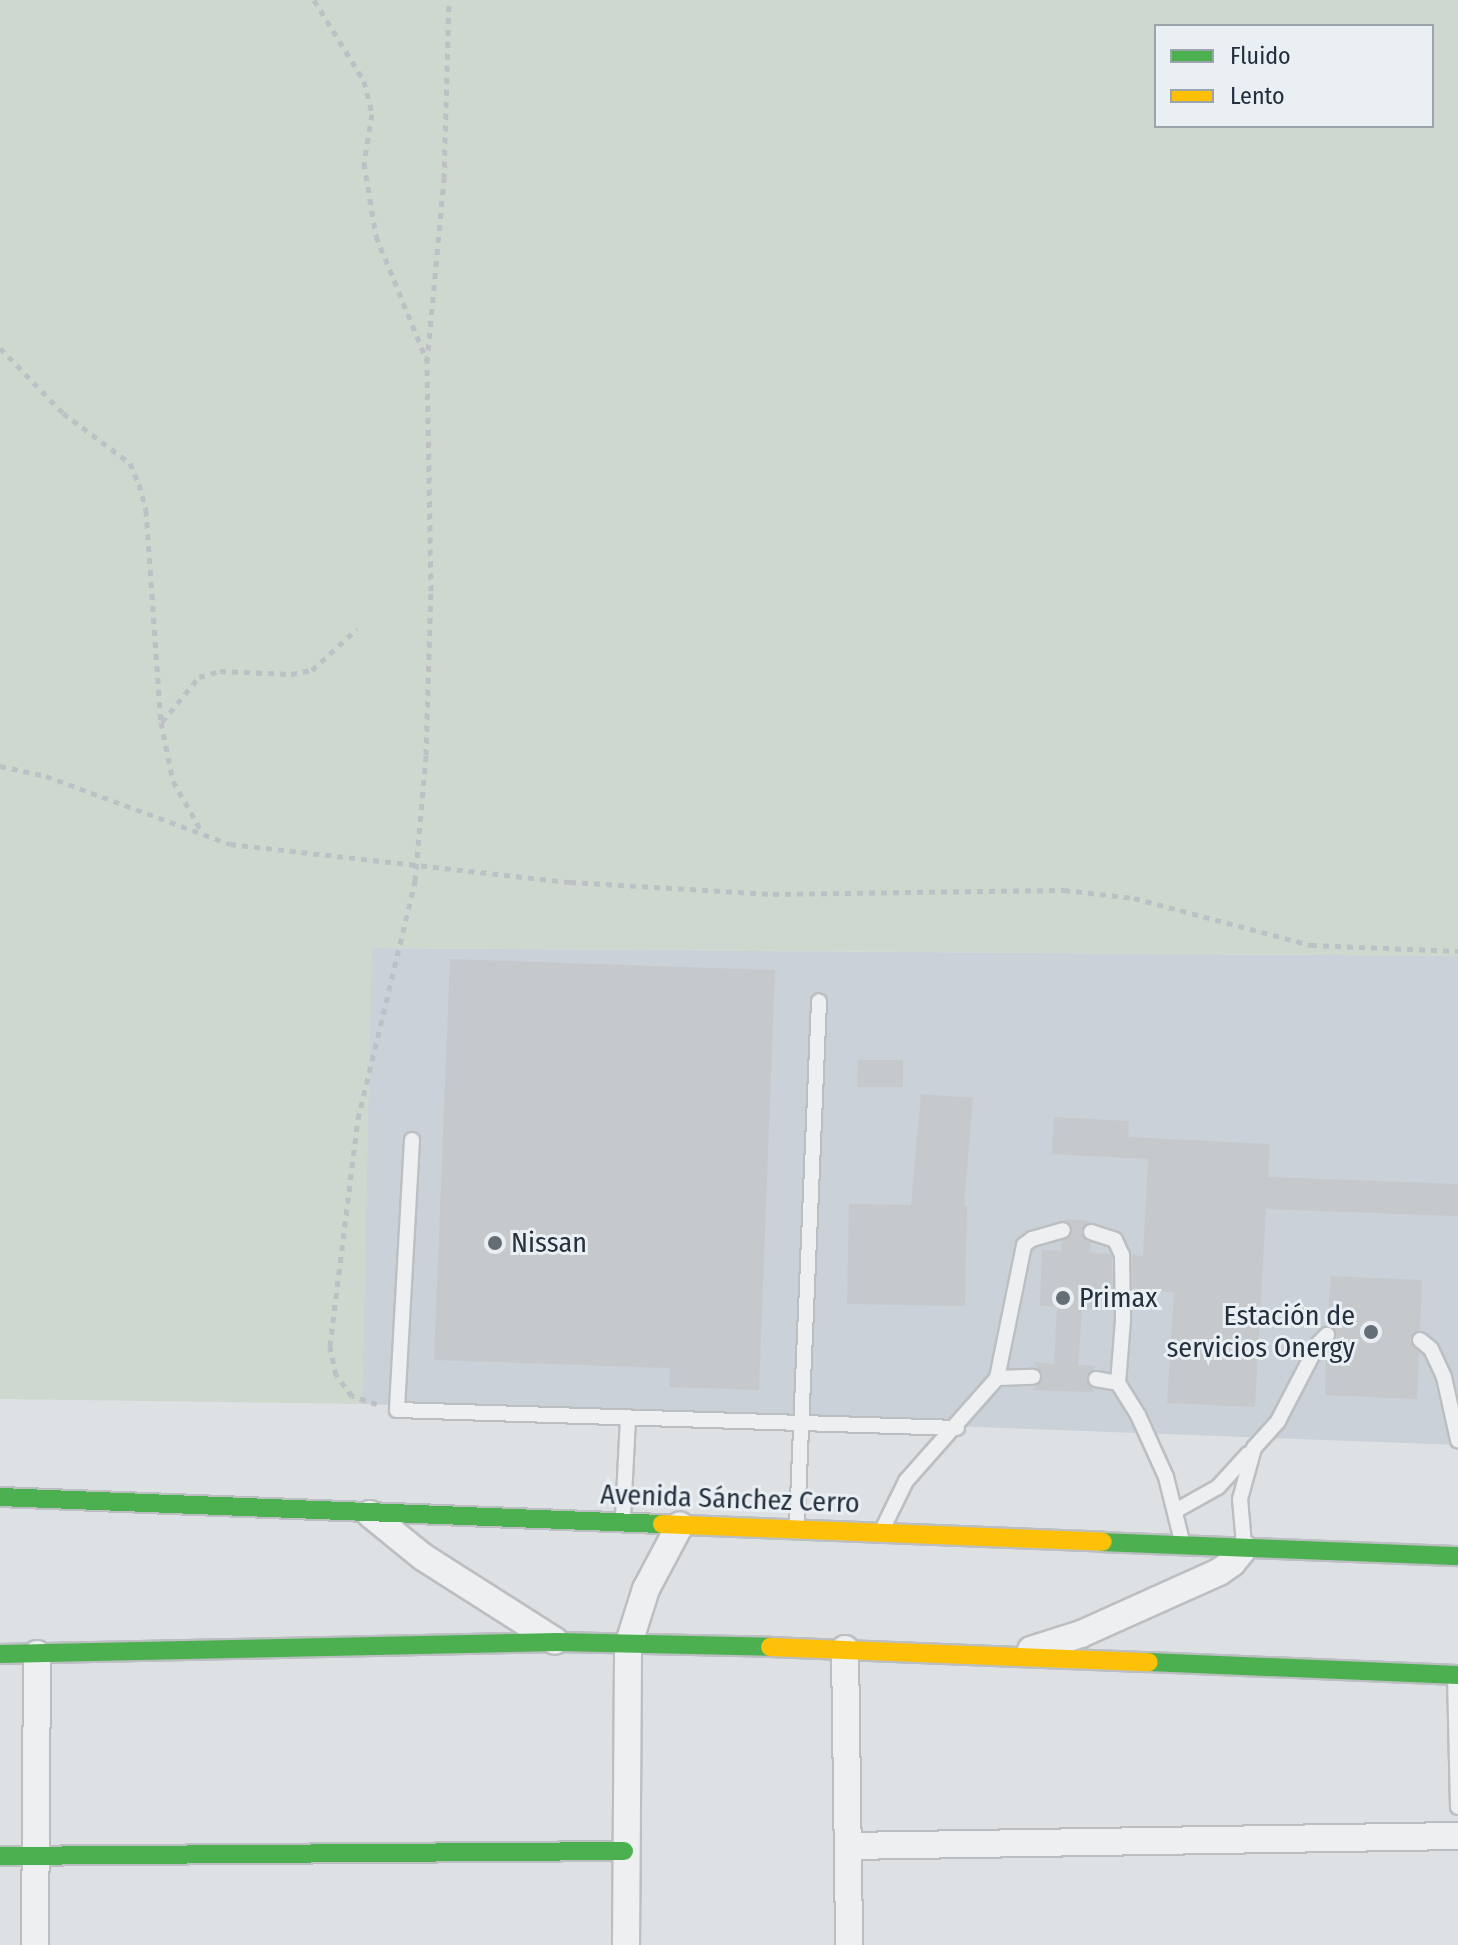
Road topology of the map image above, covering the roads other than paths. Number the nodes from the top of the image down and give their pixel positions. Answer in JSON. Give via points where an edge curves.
{"nodes":[{"id":1,"x":819,"y":1001,"type":"dead end"},
{"id":2,"x":412,"y":1140,"type":"dead end"},
{"id":3,"x":1063,"y":1230,"type":"dead end"},
{"id":4,"x":1091,"y":1232,"type":"dead end"},
{"id":5,"x":1327,"y":1335,"type":"dead end"},
{"id":6,"x":1420,"y":1340,"type":"dead end"},
{"id":7,"x":1033,"y":1377,"type":"dead end"},
{"id":8,"x":997,"y":1378,"type":"junction"},
{"id":9,"x":1096,"y":1379,"type":"dead end"},
{"id":10,"x":1118,"y":1383,"type":"junction"},
{"id":11,"x":628,"y":1417,"type":"junction"},
{"id":12,"x":802,"y":1423,"type":"junction"},
{"id":13,"x":957,"y":1428,"type":"junction"},
{"id":14,"x":1458,"y":1440,"type":"edge"},
{"id":15,"x":1254,"y":1448,"type":"junction"},
{"id":16,"x":0,"y":1497,"type":"edge"},
{"id":17,"x":1177,"y":1510,"type":"junction"},
{"id":18,"x":367,"y":1512,"type":"junction"},
{"id":19,"x":622,"y":1522,"type":"junction"},
{"id":20,"x":680,"y":1525,"type":"junction"},
{"id":21,"x":797,"y":1530,"type":"junction"},
{"id":22,"x":881,"y":1533,"type":"junction"},
{"id":23,"x":1183,"y":1545,"type":"junction"},
{"id":24,"x":1244,"y":1548,"type":"junction"},
{"id":25,"x":1458,"y":1556,"type":"edge"},
{"id":26,"x":557,"y":1642,"type":"junction"},
{"id":27,"x":628,"y":1646,"type":"junction"},
{"id":28,"x":845,"y":1649,"type":"junction"},
{"id":29,"x":0,"y":1654,"type":"edge"},
{"id":30,"x":37,"y":1654,"type":"junction"},
{"id":31,"x":1012,"y":1656,"type":"junction"},
{"id":32,"x":1456,"y":1675,"type":"edge"},
{"id":33,"x":1458,"y":1807,"type":"edge"},
{"id":34,"x":1458,"y":1836,"type":"edge"},
{"id":35,"x":848,"y":1846,"type":"junction"},
{"id":36,"x":624,"y":1851,"type":"junction"},
{"id":37,"x":36,"y":1855,"type":"junction"},
{"id":38,"x":0,"y":1856,"type":"edge"},
{"id":39,"x":35,"y":1945,"type":"edge"},
{"id":40,"x":626,"y":1945,"type":"edge"},
{"id":41,"x":849,"y":1945,"type":"edge"}],
"edges":[{"from":1,"to":12,"type":"lane"},
{"from":2,"to":11,"type":"lane","via":[[397,1410]]},
{"from":3,"to":8,"type":"lane","via":[[1024,1245]]},
{"from":4,"to":10,"type":"lane","via":[[1115,1240],[1122,1255]]},
{"from":5,"to":15,"type":"lane","via":[[1278,1421]]},
{"from":6,"to":14,"type":"lane","via":[[1431,1349],[1444,1377]]},
{"from":7,"to":8,"type":"lane"},
{"from":8,"to":13,"type":"lane"},
{"from":9,"to":10,"type":"lane"},
{"from":10,"to":17,"type":"lane","via":[[1152,1445]]},
{"from":11,"to":12,"type":"lane"},
{"from":11,"to":19,"type":"lane"},
{"from":12,"to":13,"type":"lane"},
{"from":12,"to":21,"type":"lane"},
{"from":13,"to":22,"type":"lane","via":[[906,1481]]},
{"from":15,"to":17,"type":"lane","via":[[1218,1487]]},
{"from":15,"to":24,"type":"lane","via":[[1240,1499]]},
{"from":16,"to":18,"type":"main road","name":"Avenida Sánchez Cerro"},
{"from":17,"to":23,"type":"lane"},
{"from":18,"to":19,"type":"main road","name":"Avenida Sánchez Cerro"},
{"from":18,"to":26,"type":"street","via":[[423,1557]]},
{"from":19,"to":20,"type":"main road","name":"Avenida Sánchez Cerro"},
{"from":20,"to":21,"type":"main road","name":"Avenida Sánchez Cerro"},
{"from":20,"to":27,"type":"street","via":[[646,1589]]},
{"from":21,"to":22,"type":"main road","name":"Avenida Sánchez Cerro"},
{"from":22,"to":23,"type":"main road","name":"Avenida Sánchez Cerro"},
{"from":23,"to":24,"type":"main road","name":"Avenida Sánchez Cerro"},
{"from":24,"to":25,"type":"main road","name":"Avenida Sánchez Cerro"},
{"from":24,"to":31,"type":"street","via":[[1219,1572],[1081,1634]]},
{"from":26,"to":27,"type":"main road"},
{"from":26,"to":30,"type":"main road"},
{"from":27,"to":28,"type":"main road"},
{"from":27,"to":36,"type":"street"},
{"from":28,"to":31,"type":"main road"},
{"from":28,"to":35,"type":"street"},
{"from":29,"to":30,"type":"main road"},
{"from":30,"to":37,"type":"street"},
{"from":31,"to":32,"type":"main road"},
{"from":32,"to":33,"type":"lane"},
{"from":34,"to":35,"type":"street"},
{"from":35,"to":41,"type":"street"},
{"from":36,"to":37,"type":"main road"},
{"from":36,"to":40,"type":"street"},
{"from":37,"to":38,"type":"main road"},
{"from":37,"to":39,"type":"street"}]}
